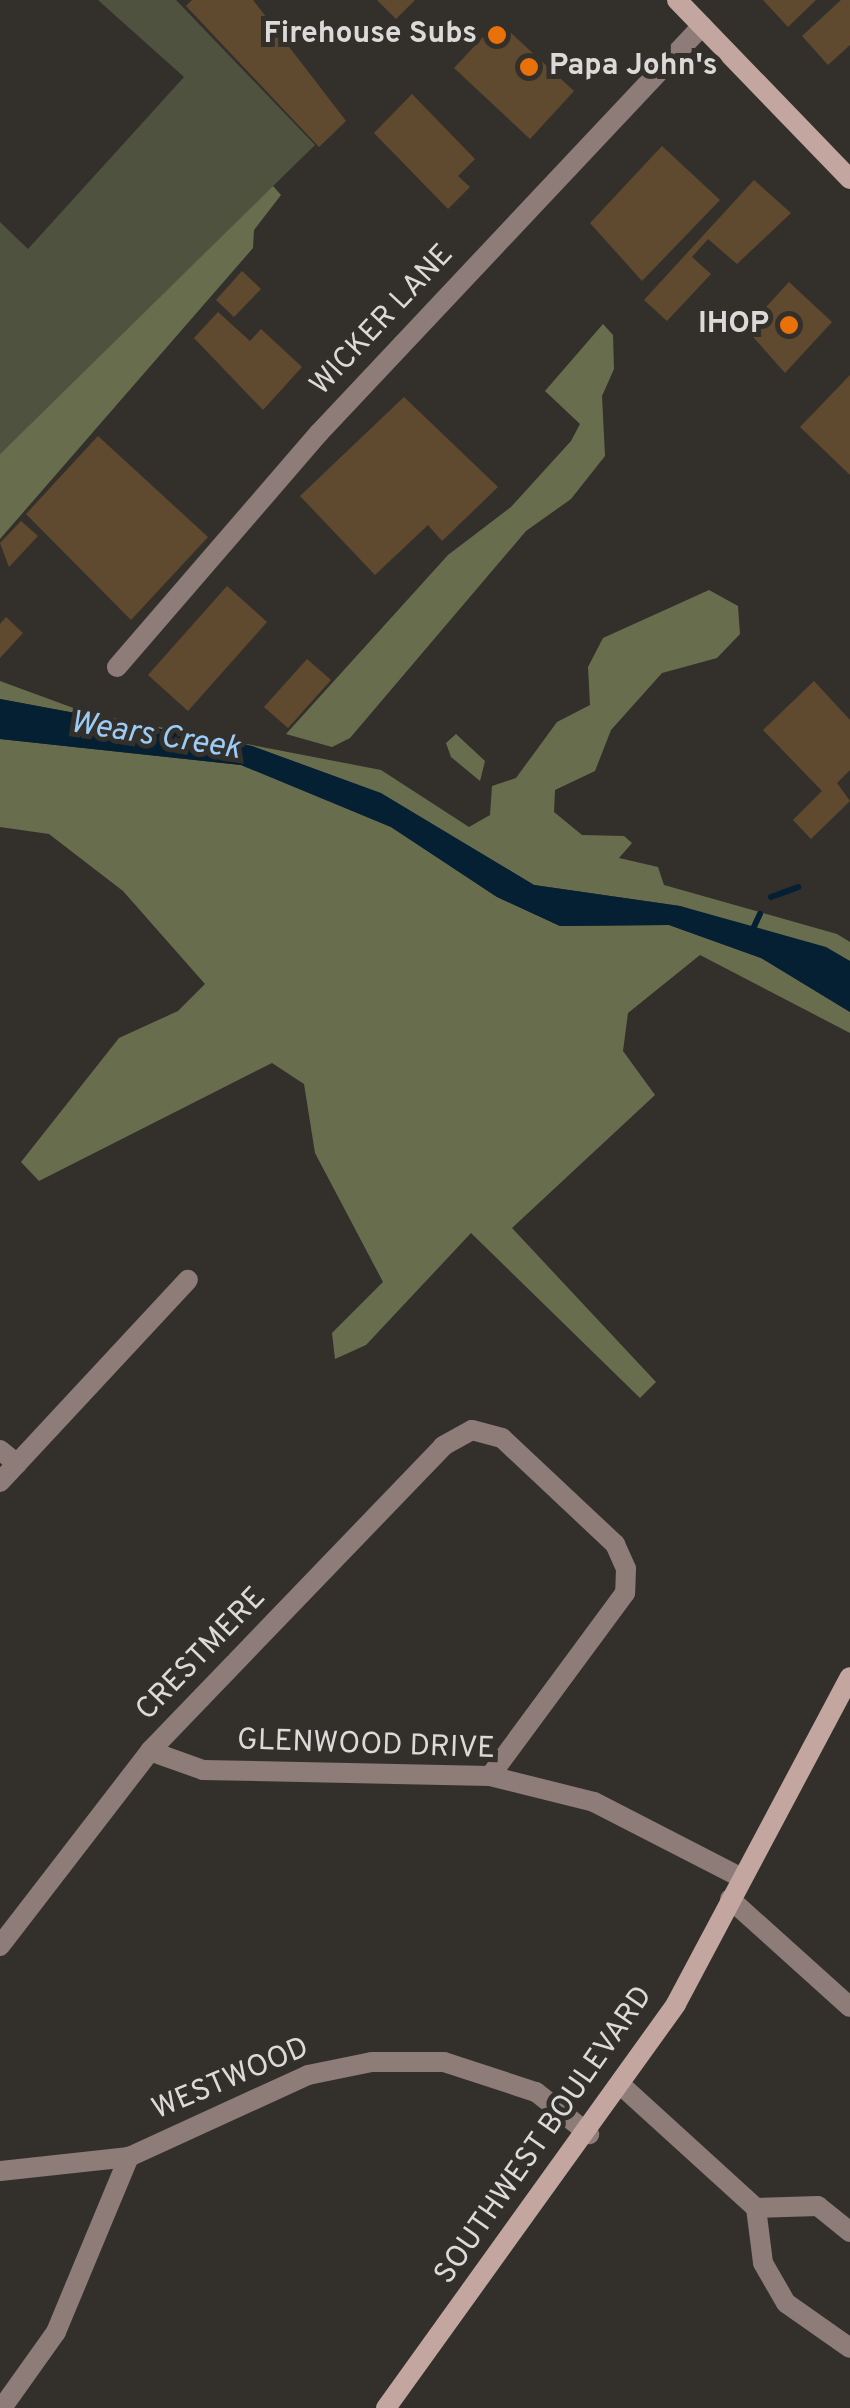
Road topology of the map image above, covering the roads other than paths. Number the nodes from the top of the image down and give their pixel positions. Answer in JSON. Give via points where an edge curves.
{"nodes":[{"id":1,"x":677,"y":0,"type":"edge"},
{"id":2,"x":702,"y":26,"type":"junction"},
{"id":3,"x":850,"y":180,"type":"edge"},
{"id":4,"x":117,"y":668,"type":"dead end"},
{"id":5,"x":188,"y":1280,"type":"dead end"},
{"id":6,"x":0,"y":1450,"type":"edge"},
{"id":7,"x":16,"y":1464,"type":"junction"},
{"id":8,"x":0,"y":1482,"type":"edge"},
{"id":9,"x":850,"y":1677,"type":"edge"},
{"id":10,"x":150,"y":1751,"type":"junction"},
{"id":11,"x":490,"y":1776,"type":"junction"},
{"id":12,"x":742,"y":1878,"type":"junction"},
{"id":13,"x":730,"y":1899,"type":"junction"},
{"id":14,"x":0,"y":1946,"type":"edge"},
{"id":15,"x":850,"y":2008,"type":"edge"},
{"id":16,"x":624,"y":2087,"type":"junction"},
{"id":17,"x":589,"y":2134,"type":"junction"},
{"id":18,"x":128,"y":2157,"type":"junction"},
{"id":19,"x":0,"y":2170,"type":"edge"},
{"id":20,"x":756,"y":2208,"type":"junction"},
{"id":21,"x":850,"y":2232,"type":"edge"},
{"id":22,"x":850,"y":2348,"type":"edge"},
{"id":23,"x":2,"y":2408,"type":"edge"},
{"id":24,"x":386,"y":2408,"type":"edge"}],
"edges":[{"from":1,"to":2,"type":"main road"},
{"from":2,"to":3,"type":"main road"},
{"from":2,"to":4,"type":"street","name":"WICKER LANE","via":[[319,433]]},
{"from":5,"to":7,"type":"street"},
{"from":6,"to":7,"type":"street"},
{"from":7,"to":8,"type":"street"},
{"from":9,"to":12,"type":"main road","name":"SOUTHWEST BOULEVARD"},
{"from":10,"to":11,"type":"street","name":"GLENWOOD DRIVE","via":[[204,1770]]},
{"from":10,"to":11,"type":"street","name":"CRESTMERE","via":[[444,1446],[472,1430],[502,1438],[615,1544],[626,1593]]},
{"from":10,"to":14,"type":"street","name":"CRESTMERE"},
{"from":11,"to":12,"type":"street","name":"GLENWOOD DRIVE","via":[[594,1802]]},
{"from":12,"to":13,"type":"main road","name":"SOUTHWEST BOULEVARD"},
{"from":13,"to":15,"type":"street"},
{"from":13,"to":16,"type":"main road","name":"SOUTHWEST BOULEVARD"},
{"from":16,"to":17,"type":"main road","name":"SOUTHWEST BOULEVARD"},
{"from":16,"to":20,"type":"street"},
{"from":17,"to":18,"type":"street","name":"WESTWOOD","via":[[536,2092],[444,2062],[372,2062],[308,2075]]},
{"from":17,"to":24,"type":"main road","name":"SOUTHWEST BOULEVARD"},
{"from":18,"to":19,"type":"street","name":"WESTWOOD"},
{"from":18,"to":23,"type":"street","via":[[56,2332]]},
{"from":20,"to":21,"type":"street","via":[[818,2206]]},
{"from":20,"to":22,"type":"street","via":[[762,2263],[786,2303]]}]}
